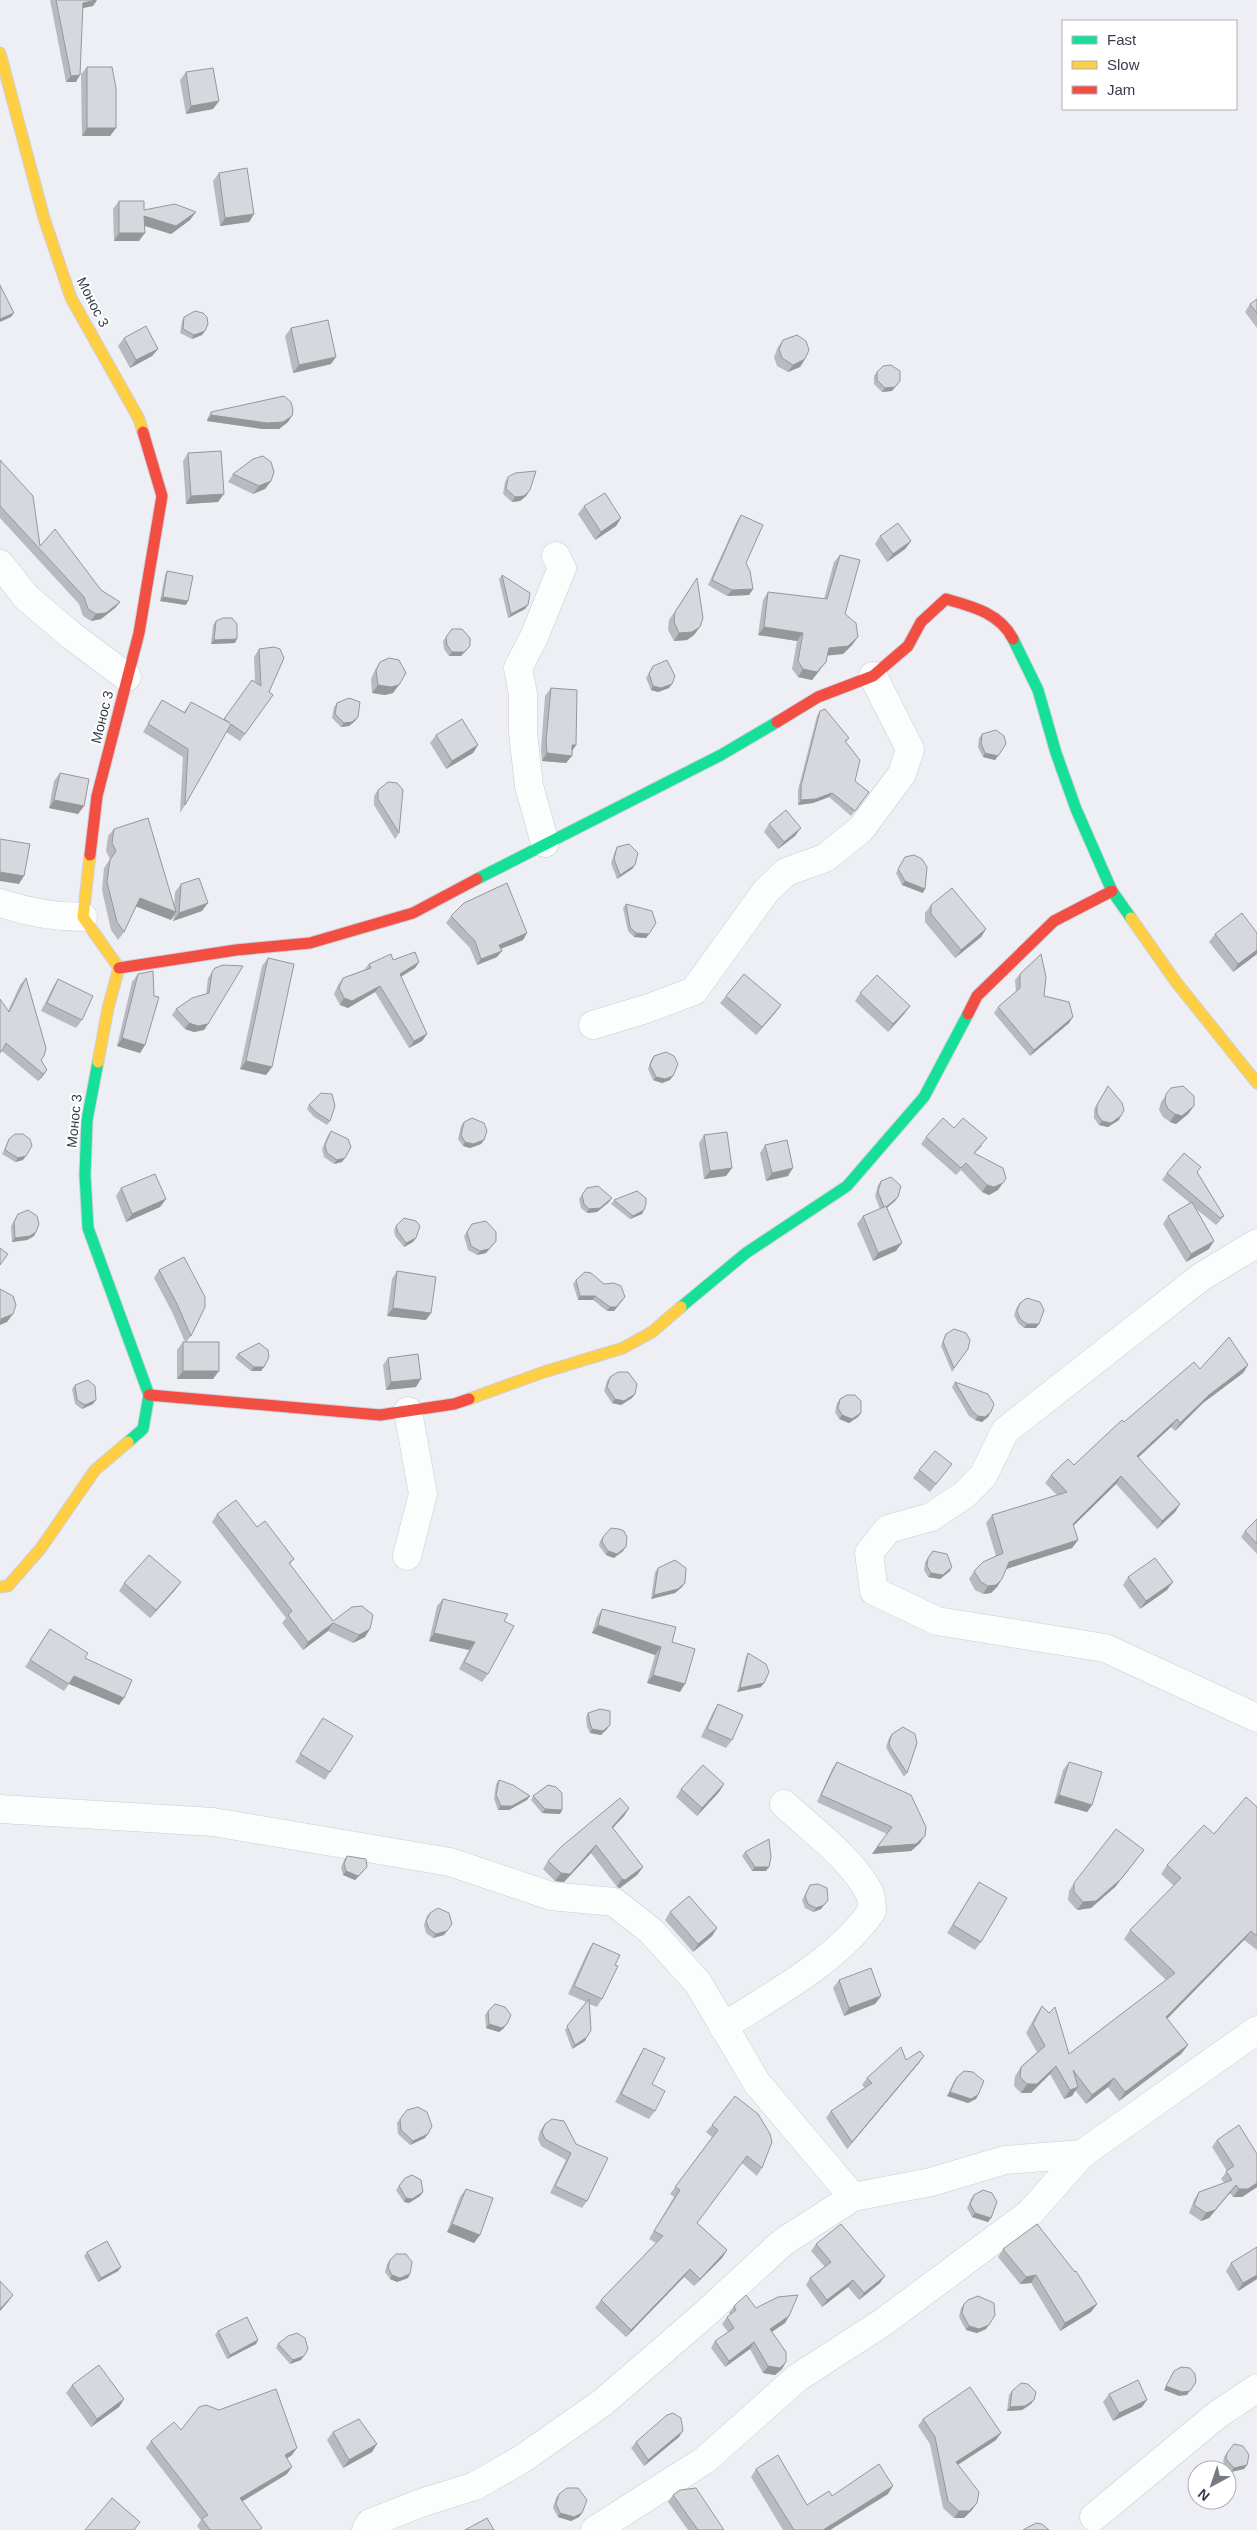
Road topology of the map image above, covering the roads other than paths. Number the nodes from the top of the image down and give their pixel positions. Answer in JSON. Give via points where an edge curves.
{"nodes":[{"id":1,"x":0,"y":53,"type":"edge"},
{"id":2,"x":556,"y":556,"type":"dead end"},
{"id":3,"x":0,"y":564,"type":"edge"},
{"id":4,"x":873,"y":676,"type":"junction"},
{"id":5,"x":127,"y":677,"type":"junction"},
{"id":6,"x":546,"y":843,"type":"junction"},
{"id":7,"x":1112,"y":891,"type":"junction"},
{"id":8,"x":0,"y":903,"type":"edge"},
{"id":9,"x":83,"y":917,"type":"junction"},
{"id":10,"x":119,"y":968,"type":"junction"},
{"id":11,"x":593,"y":1025,"type":"dead end"},
{"id":12,"x":1257,"y":1083,"type":"edge"},
{"id":13,"x":1257,"y":1243,"type":"edge"},
{"id":14,"x":149,"y":1395,"type":"junction"},
{"id":15,"x":408,"y":1411,"type":"junction"},
{"id":16,"x":407,"y":1556,"type":"dead end"},
{"id":17,"x":0,"y":1587,"type":"edge"},
{"id":18,"x":1257,"y":1718,"type":"edge"},
{"id":19,"x":784,"y":1804,"type":"dead end"},
{"id":20,"x":0,"y":1809,"type":"edge"},
{"id":21,"x":723,"y":2027,"type":"junction"},
{"id":22,"x":1257,"y":2030,"type":"edge"},
{"id":23,"x":1082,"y":2154,"type":"junction"},
{"id":24,"x":853,"y":2197,"type":"junction"},
{"id":25,"x":1257,"y":2388,"type":"edge"},
{"id":26,"x":1094,"y":2517,"type":"dead end"},
{"id":27,"x":366,"y":2530,"type":"edge"},
{"id":28,"x":595,"y":2530,"type":"edge"}],
"edges":[{"from":1,"to":5,"type":"street","name":"Монос 3","via":[[44,218],[71,298],[139,419],[162,496],[140,633]]},
{"from":2,"to":6,"type":"street","via":[[562,568],[518,668],[523,694],[523,733],[529,786]]},
{"from":3,"to":5,"type":"street","via":[[26,597]]},
{"from":4,"to":6,"type":"street","via":[[818,697],[721,755]]},
{"from":4,"to":7,"type":"street","via":[[908,646],[921,622],[946,599],[981,609],[1008,629],[1038,690],[1073,800]]},
{"from":4,"to":11,"type":"street","via":[[910,749],[902,774],[861,829],[825,858],[786,872],[766,891],[694,991],[646,1010]]},
{"from":5,"to":9,"type":"street","name":"Монос 3","via":[[97,796]]},
{"from":6,"to":10,"type":"street","via":[[404,916],[310,943],[236,950]]},
{"from":7,"to":12,"type":"street","via":[[1176,982]]},
{"from":7,"to":15,"type":"street","via":[[1054,921],[977,996],[924,1097],[847,1186],[746,1254],[652,1332],[616,1351],[454,1404]]},
{"from":8,"to":9,"type":"street","via":[[32,912]]},
{"from":9,"to":10,"type":"street"},
{"from":10,"to":14,"type":"street","name":"Монос 3","via":[[108,1008],[87,1120],[85,1175],[88,1228]]},
{"from":13,"to":18,"type":"street","via":[[1201,1277],[1005,1431],[983,1476],[964,1495],[931,1517],[888,1529],[868,1553],[874,1591],[937,1621],[1105,1648]]},
{"from":14,"to":15,"type":"street","via":[[380,1416]]},
{"from":14,"to":17,"type":"street","via":[[143,1429],[96,1470],[41,1548],[8,1586]]},
{"from":15,"to":16,"type":"street","via":[[423,1494]]},
{"from":19,"to":21,"type":"street","via":[[859,1877],[870,1894],[872,1911],[858,1932],[808,1972]]},
{"from":20,"to":21,"type":"street","via":[[213,1822],[450,1862],[551,1896],[614,1902],[651,1930],[698,1983]]},
{"from":21,"to":24,"type":"street","via":[[757,2083]]},
{"from":22,"to":23,"type":"street"},
{"from":23,"to":24,"type":"street","via":[[1005,2160],[931,2182]]},
{"from":23,"to":28,"type":"street","via":[[1030,2213],[882,2323],[797,2378],[705,2460]]},
{"from":24,"to":27,"type":"street","via":[[783,2242],[602,2403],[522,2459],[475,2486],[370,2523]]},
{"from":25,"to":26,"type":"street","via":[[1217,2415]]}]}
